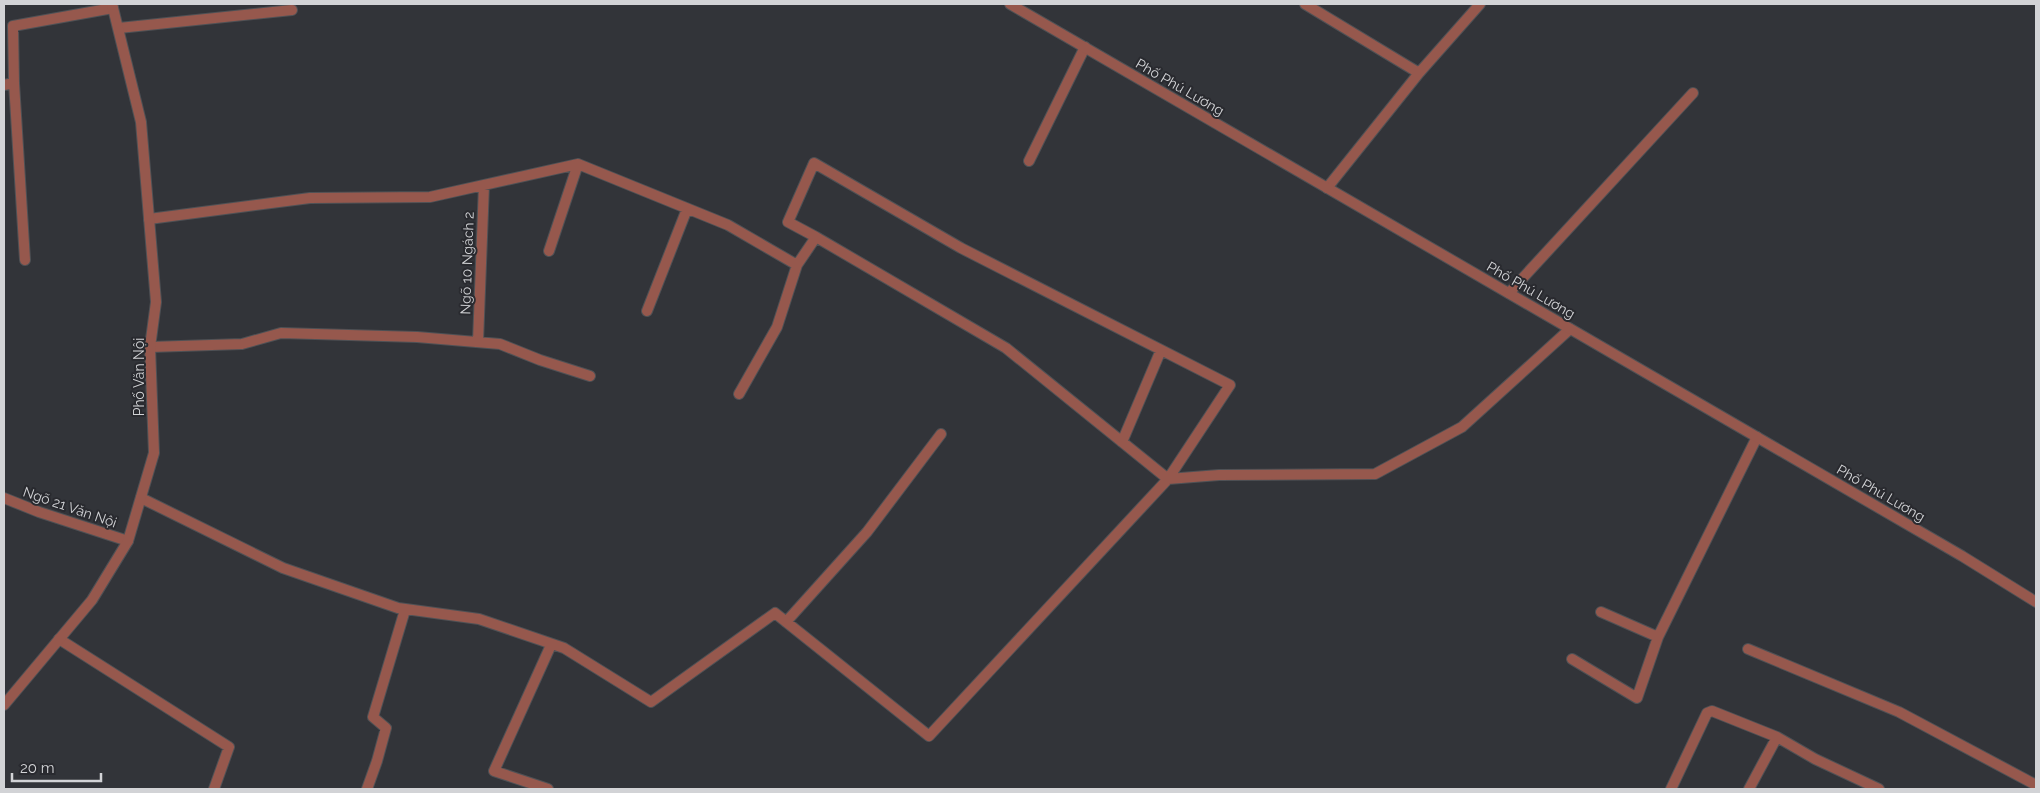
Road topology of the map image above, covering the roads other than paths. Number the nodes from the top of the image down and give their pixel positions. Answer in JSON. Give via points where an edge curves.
{"nodes":[{"id":1,"x":1010,"y":4,"type":"edge"},
{"id":2,"x":1305,"y":4,"type":"edge"},
{"id":3,"x":1480,"y":4,"type":"edge"},
{"id":4,"x":112,"y":6,"type":"edge"},
{"id":5,"x":292,"y":10,"type":"dead end"},
{"id":6,"x":119,"y":28,"type":"junction"},
{"id":7,"x":1085,"y":48,"type":"junction"},
{"id":8,"x":1420,"y":73,"type":"junction"},
{"id":9,"x":14,"y":83,"type":"junction"},
{"id":10,"x":4,"y":85,"type":"edge"},
{"id":11,"x":1693,"y":94,"type":"dead end"},
{"id":12,"x":1029,"y":161,"type":"dead end"},
{"id":13,"x":578,"y":164,"type":"junction"},
{"id":14,"x":484,"y":185,"type":"junction"},
{"id":15,"x":1327,"y":188,"type":"junction"},
{"id":16,"x":687,"y":208,"type":"junction"},
{"id":17,"x":149,"y":220,"type":"junction"},
{"id":18,"x":816,"y":237,"type":"junction"},
{"id":19,"x":549,"y":252,"type":"dead end"},
{"id":20,"x":25,"y":260,"type":"dead end"},
{"id":21,"x":797,"y":265,"type":"junction"},
{"id":22,"x":1510,"y":294,"type":"junction"},
{"id":23,"x":647,"y":311,"type":"dead end"},
{"id":24,"x":1570,"y":329,"type":"junction"},
{"id":25,"x":478,"y":342,"type":"junction"},
{"id":26,"x":150,"y":348,"type":"junction"},
{"id":27,"x":1161,"y":350,"type":"junction"},
{"id":28,"x":590,"y":376,"type":"dead end"},
{"id":29,"x":739,"y":394,"type":"dead end"},
{"id":30,"x":941,"y":434,"type":"dead end"},
{"id":31,"x":1757,"y":437,"type":"junction"},
{"id":32,"x":1122,"y":442,"type":"junction"},
{"id":33,"x":1168,"y":479,"type":"junction"},
{"id":34,"x":4,"y":498,"type":"edge"},
{"id":35,"x":141,"y":498,"type":"junction"},
{"id":36,"x":128,"y":541,"type":"junction"},
{"id":37,"x":2036,"y":602,"type":"edge"},
{"id":38,"x":406,"y":610,"type":"junction"},
{"id":39,"x":1601,"y":612,"type":"dead end"},
{"id":40,"x":786,"y":622,"type":"junction"},
{"id":41,"x":1658,"y":637,"type":"junction"},
{"id":42,"x":59,"y":639,"type":"junction"},
{"id":43,"x":551,"y":645,"type":"junction"},
{"id":44,"x":1748,"y":650,"type":"dead end"},
{"id":45,"x":1572,"y":659,"type":"dead end"},
{"id":46,"x":4,"y":704,"type":"edge"},
{"id":47,"x":1777,"y":737,"type":"junction"},
{"id":48,"x":2036,"y":785,"type":"edge"},
{"id":49,"x":214,"y":789,"type":"edge"},
{"id":50,"x":368,"y":789,"type":"edge"},
{"id":51,"x":548,"y":789,"type":"edge"},
{"id":52,"x":1671,"y":789,"type":"edge"},
{"id":53,"x":1749,"y":789,"type":"edge"},
{"id":54,"x":1879,"y":789,"type":"edge"}],
"edges":[{"from":1,"to":7,"type":"street","name":"Phố Phú Lương"},
{"from":2,"to":8,"type":"street"},
{"from":3,"to":8,"type":"street"},
{"from":4,"to":6,"type":"street","name":"Phố Văn Nội"},
{"from":4,"to":9,"type":"street","via":[[13,26]]},
{"from":5,"to":6,"type":"street"},
{"from":6,"to":17,"type":"street","name":"Phố Văn Nội","via":[[141,122]]},
{"from":7,"to":12,"type":"street"},
{"from":7,"to":15,"type":"street","name":"Phố Phú Lương"},
{"from":8,"to":15,"type":"street"},
{"from":9,"to":10,"type":"street"},
{"from":9,"to":20,"type":"street"},
{"from":11,"to":22,"type":"street"},
{"from":13,"to":14,"type":"street"},
{"from":13,"to":16,"type":"street"},
{"from":13,"to":19,"type":"street"},
{"from":14,"to":17,"type":"street","via":[[430,197],[310,198]]},
{"from":14,"to":25,"type":"street","name":"Ngõ 10 Ngách 2"},
{"from":15,"to":22,"type":"street","name":"Phố Phú Lương"},
{"from":16,"to":21,"type":"street","via":[[728,225]]},
{"from":16,"to":23,"type":"street"},
{"from":17,"to":26,"type":"street","name":"Phố Văn Nội","via":[[156,302]]},
{"from":18,"to":21,"type":"street"},
{"from":18,"to":27,"type":"street","via":[[788,222],[814,163],[961,248]]},
{"from":18,"to":32,"type":"street","via":[[1006,348]]},
{"from":21,"to":29,"type":"street","via":[[777,327]]},
{"from":22,"to":24,"type":"street","name":"Phố Phú Lương"},
{"from":24,"to":31,"type":"street","name":"Phố Phú Lương"},
{"from":24,"to":33,"type":"street","via":[[1462,427],[1375,474],[1219,475]]},
{"from":25,"to":26,"type":"street","via":[[281,333],[242,344]]},
{"from":25,"to":28,"type":"street","via":[[500,344]]},
{"from":26,"to":35,"type":"street","name":"Phố Văn Nội","via":[[154,453]]},
{"from":27,"to":32,"type":"street"},
{"from":27,"to":33,"type":"street","via":[[1230,385]]},
{"from":30,"to":40,"type":"street","via":[[867,532]]},
{"from":31,"to":37,"type":"street","name":"Phố Phú Lương"},
{"from":31,"to":41,"type":"street"},
{"from":32,"to":33,"type":"street"},
{"from":33,"to":40,"type":"street","via":[[929,736]]},
{"from":34,"to":36,"type":"street","name":"Ngõ 21 Văn Nội"},
{"from":35,"to":36,"type":"street","name":"Phố Văn Nội"},
{"from":35,"to":38,"type":"street","via":[[283,568]]},
{"from":36,"to":42,"type":"street","name":"Phố Văn Nội","via":[[92,600]]},
{"from":38,"to":43,"type":"street","via":[[479,619]]},
{"from":38,"to":50,"type":"street","via":[[373,717],[386,728]]},
{"from":39,"to":41,"type":"street"},
{"from":40,"to":43,"type":"street","via":[[775,613],[650,702],[564,648]]},
{"from":41,"to":45,"type":"street","via":[[1637,698]]},
{"from":42,"to":46,"type":"street","name":"Phố Văn Nội"},
{"from":42,"to":49,"type":"street","via":[[229,747]]},
{"from":43,"to":51,"type":"street","via":[[494,771]]},
{"from":44,"to":48,"type":"street","via":[[1899,712]]},
{"from":47,"to":52,"type":"street","via":[[1722,713],[1707,713]]},
{"from":47,"to":53,"type":"street"},
{"from":47,"to":54,"type":"street","via":[[1814,759]]}]}
